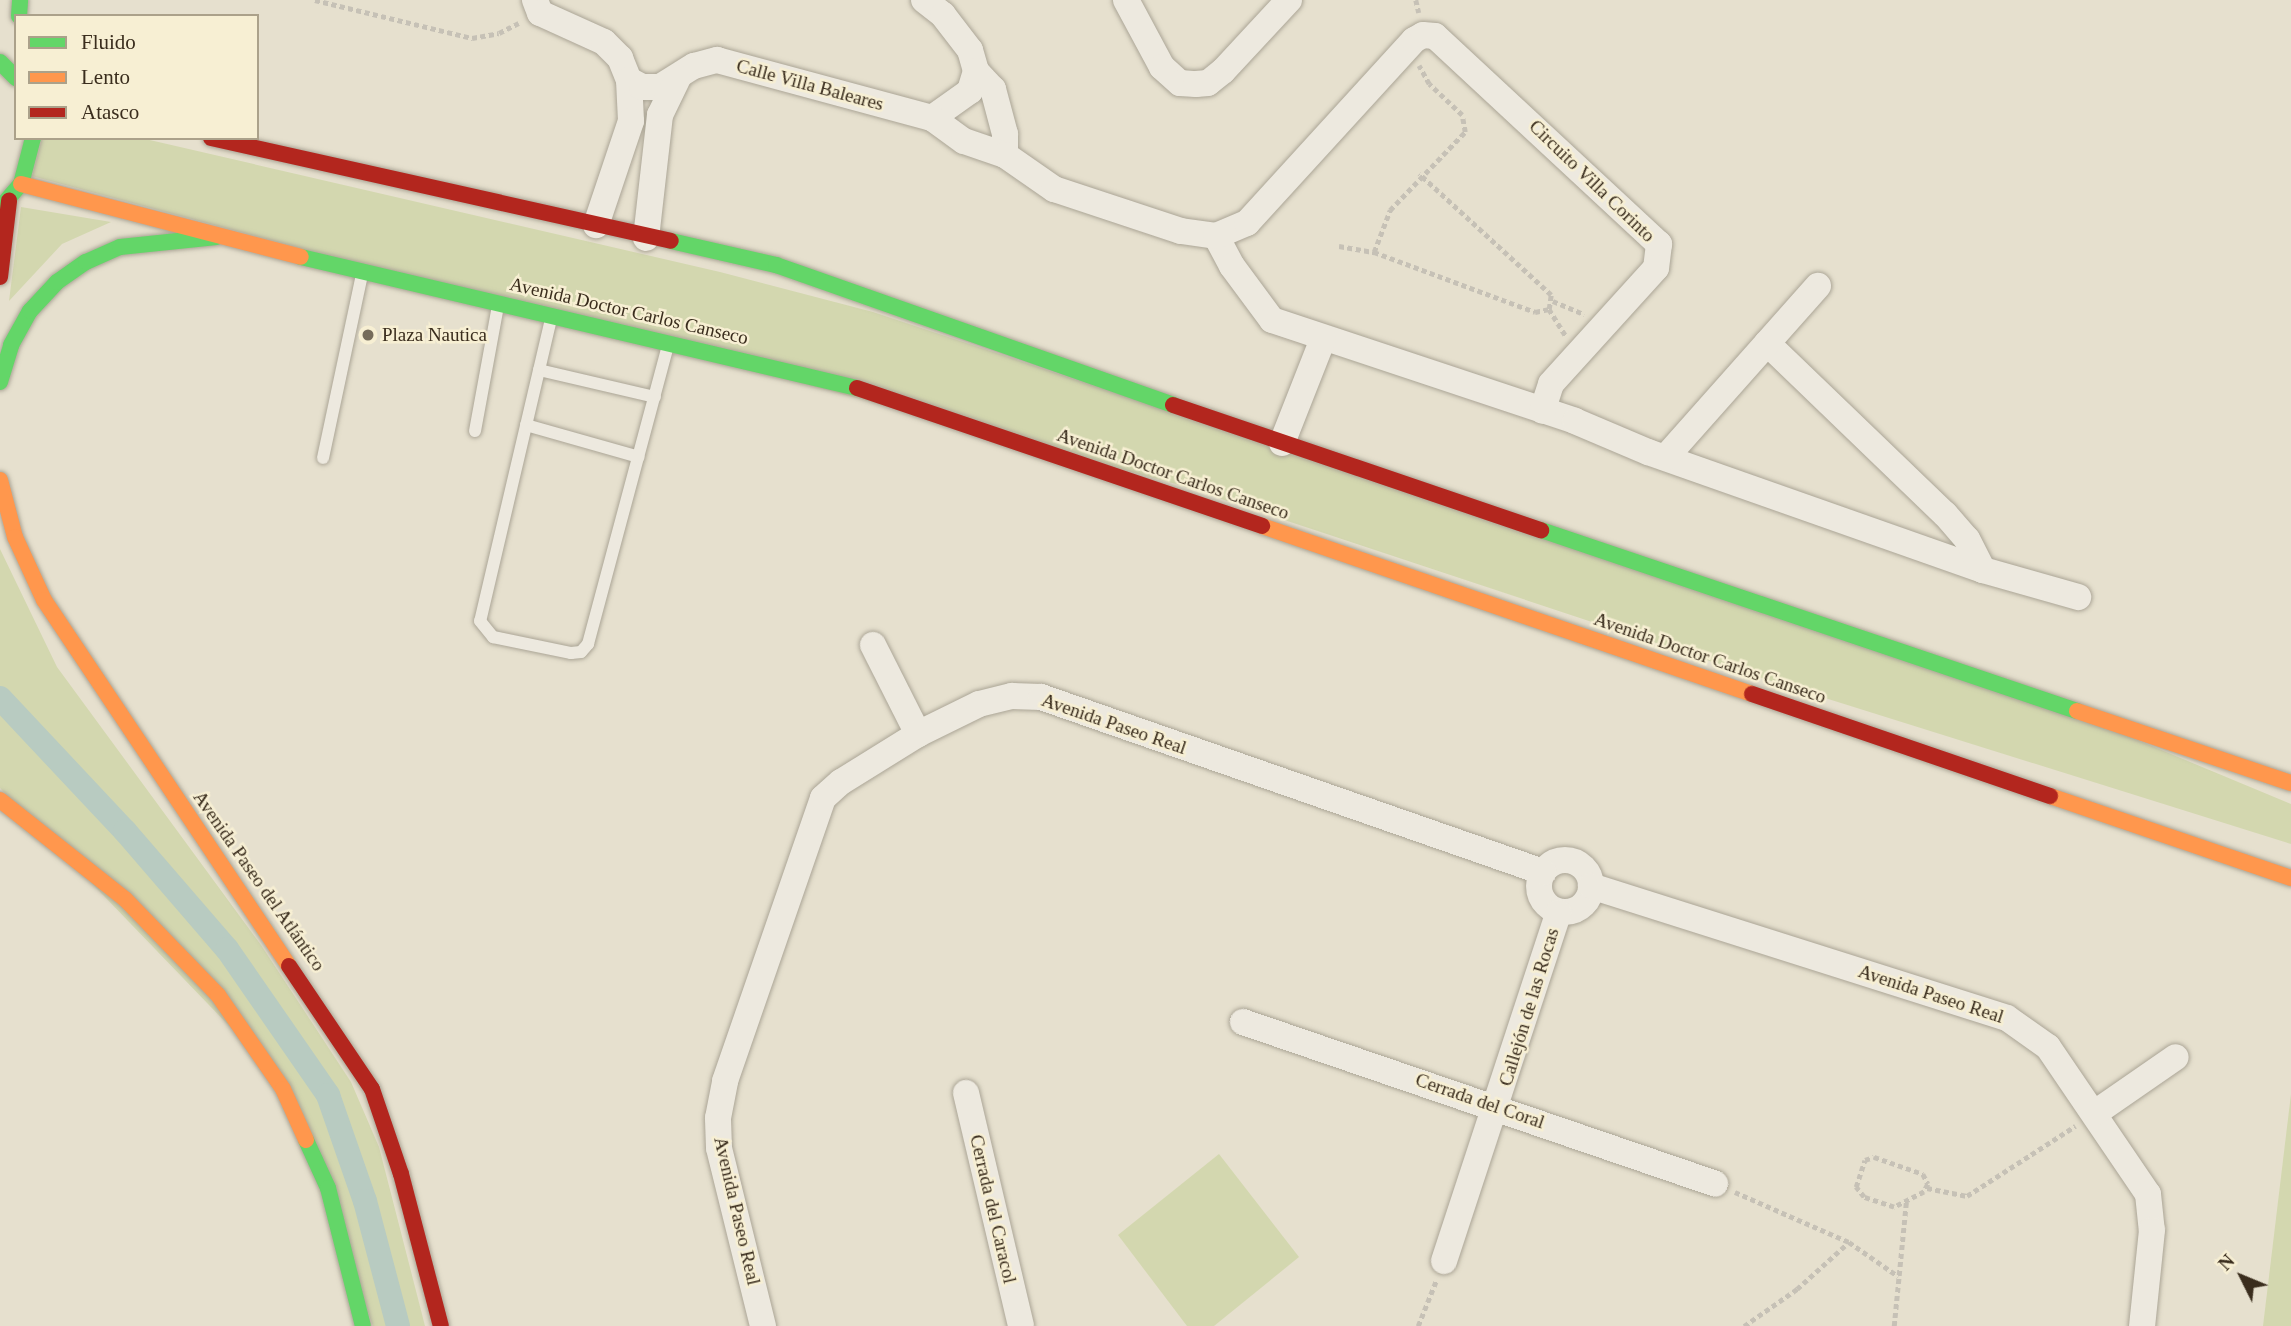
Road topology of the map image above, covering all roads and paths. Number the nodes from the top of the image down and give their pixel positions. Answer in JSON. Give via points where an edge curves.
{"nodes":[{"id":1,"x":315,"y":0,"type":"edge"},
{"id":2,"x":1126,"y":0,"type":"edge"},
{"id":3,"x":1289,"y":0,"type":"edge"},
{"id":4,"x":1416,"y":0,"type":"edge"},
{"id":5,"x":942,"y":5,"type":"edge"},
{"id":6,"x":537,"y":6,"type":"edge"},
{"id":7,"x":1423,"y":35,"type":"junction"},
{"id":8,"x":0,"y":62,"type":"edge"},
{"id":9,"x":976,"y":71,"type":"junction"},
{"id":10,"x":14,"y":74,"type":"edge"},
{"id":11,"x":678,"y":78,"type":"junction"},
{"id":12,"x":629,"y":80,"type":"junction"},
{"id":13,"x":932,"y":118,"type":"junction"},
{"id":14,"x":32,"y":140,"type":"edge"},
{"id":15,"x":220,"y":140,"type":"edge"},
{"id":16,"x":1005,"y":155,"type":"junction"},
{"id":17,"x":1419,"y":174,"type":"junction"},
{"id":18,"x":21,"y":184,"type":"junction"},
{"id":19,"x":4,"y":205,"type":"edge"},
{"id":20,"x":596,"y":225,"type":"junction"},
{"id":21,"x":1216,"y":236,"type":"junction"},
{"id":22,"x":216,"y":237,"type":"junction"},
{"id":23,"x":646,"y":238,"type":"junction"},
{"id":24,"x":1339,"y":246,"type":"dead end"},
{"id":25,"x":1374,"y":252,"type":"junction"},
{"id":26,"x":362,"y":271,"type":"junction"},
{"id":27,"x":0,"y":277,"type":"edge"},
{"id":28,"x":1818,"y":286,"type":"dead end"},
{"id":29,"x":1553,"y":301,"type":"junction"},
{"id":30,"x":499,"y":303,"type":"junction"},
{"id":31,"x":552,"y":315,"type":"junction"},
{"id":32,"x":1605,"y":323,"type":"junction"},
{"id":33,"x":1323,"y":339,"type":"junction"},
{"id":34,"x":669,"y":342,"type":"junction"},
{"id":35,"x":1767,"y":343,"type":"junction"},
{"id":36,"x":539,"y":370,"type":"junction"},
{"id":37,"x":0,"y":382,"type":"edge"},
{"id":38,"x":655,"y":397,"type":"junction"},
{"id":39,"x":1542,"y":411,"type":"junction"},
{"id":40,"x":526,"y":425,"type":"junction"},
{"id":41,"x":475,"y":430,"type":"dead end"},
{"id":42,"x":1282,"y":443,"type":"junction"},
{"id":43,"x":639,"y":457,"type":"junction"},
{"id":44,"x":1666,"y":457,"type":"junction"},
{"id":45,"x":323,"y":458,"type":"dead end"},
{"id":46,"x":0,"y":480,"type":"edge"},
{"id":47,"x":1983,"y":570,"type":"junction"},
{"id":48,"x":2078,"y":597,"type":"dead end"},
{"id":49,"x":873,"y":645,"type":"dead end"},
{"id":50,"x":918,"y":734,"type":"junction"},
{"id":51,"x":2291,"y":783,"type":"edge"},
{"id":52,"x":0,"y":800,"type":"edge"},
{"id":53,"x":1543,"y":872,"type":"junction"},
{"id":54,"x":2291,"y":878,"type":"edge"},
{"id":55,"x":1591,"y":886,"type":"junction"},
{"id":56,"x":1559,"y":912,"type":"junction"},
{"id":57,"x":1243,"y":1022,"type":"dead end"},
{"id":58,"x":2176,"y":1057,"type":"dead end"},
{"id":59,"x":966,"y":1093,"type":"dead end"},
{"id":60,"x":1498,"y":1107,"type":"junction"},
{"id":61,"x":2095,"y":1113,"type":"junction"},
{"id":62,"x":1715,"y":1184,"type":"joint"},
{"id":63,"x":1927,"y":1188,"type":"junction"},
{"id":64,"x":1906,"y":1202,"type":"junction"},
{"id":65,"x":1849,"y":1242,"type":"junction"},
{"id":66,"x":1444,"y":1261,"type":"joint"},
{"id":67,"x":1898,"y":1276,"type":"junction"},
{"id":68,"x":363,"y":1326,"type":"edge"},
{"id":69,"x":441,"y":1326,"type":"edge"},
{"id":70,"x":763,"y":1326,"type":"edge"},
{"id":71,"x":1021,"y":1326,"type":"edge"},
{"id":72,"x":1418,"y":1326,"type":"edge"},
{"id":73,"x":1744,"y":1326,"type":"edge"},
{"id":74,"x":1895,"y":1326,"type":"edge"},
{"id":75,"x":2142,"y":1326,"type":"edge"}],
"edges":[{"from":1,"to":6,"type":"path","via":[[472,38],[499,33]]},
{"from":2,"to":3,"type":"street","via":[[1162,67],[1180,83],[1196,84],[1208,83],[1223,71]]},
{"from":4,"to":7,"type":"path"},
{"from":5,"to":9,"type":"street","via":[[970,50]]},
{"from":6,"to":12,"type":"street","via":[[604,42],[620,58]]},
{"from":7,"to":17,"type":"path","via":[[1422,76],[1466,122],[1465,132]]},
{"from":7,"to":21,"type":"street","via":[[1247,223]]},
{"from":7,"to":32,"type":"street","name":"Circuito Villa Corinto","via":[[1445,41],[1659,244],[1656,268]]},
{"from":8,"to":10,"type":"main road"},
{"from":9,"to":13,"type":"street","via":[[970,92]]},
{"from":9,"to":16,"type":"street","via":[[993,89],[1005,134]]},
{"from":11,"to":12,"type":"street","name":"Calle Villa Baleares","via":[[652,88]]},
{"from":11,"to":13,"type":"street","name":"Calle Villa Baleares","via":[[694,66],[717,60]]},
{"from":11,"to":23,"type":"street","via":[[660,115]]},
{"from":12,"to":20,"type":"street","via":[[631,121]]},
{"from":13,"to":16,"type":"street","via":[[964,141]]},
{"from":14,"to":18,"type":"main road"},
{"from":15,"to":20,"type":"main road"},
{"from":16,"to":21,"type":"street","via":[[1054,189],[1181,231]]},
{"from":17,"to":25,"type":"path","via":[[1390,210]]},
{"from":17,"to":29,"type":"path"},
{"from":18,"to":19,"type":"main road"},
{"from":18,"to":22,"type":"main road","name":"Avenida Doctor Carlos Canseco"},
{"from":19,"to":27,"type":"main road"},
{"from":20,"to":23,"type":"main road"},
{"from":21,"to":33,"type":"street","via":[[1272,320]]},
{"from":22,"to":26,"type":"main road","name":"Avenida Doctor Carlos Canseco"},
{"from":22,"to":37,"type":"main road","via":[[120,247],[86,262],[57,282],[30,311],[11,345]]},
{"from":23,"to":42,"type":"main road","via":[[776,265]]},
{"from":24,"to":25,"type":"path"},
{"from":25,"to":29,"type":"path","via":[[1535,312],[1544,313]]},
{"from":26,"to":30,"type":"main road","name":"Avenida Doctor Carlos Canseco"},
{"from":26,"to":45,"type":"lane"},
{"from":28,"to":35,"type":"street"},
{"from":29,"to":32,"type":"path"},
{"from":30,"to":31,"type":"main road","name":"Avenida Doctor Carlos Canseco"},
{"from":30,"to":41,"type":"lane"},
{"from":31,"to":34,"type":"main road","name":"Avenida Doctor Carlos Canseco"},
{"from":31,"to":36,"type":"lane"},
{"from":32,"to":39,"type":"street","name":"Circuito Villa Corinto","via":[[1551,384]]},
{"from":33,"to":39,"type":"street"},
{"from":33,"to":42,"type":"street"},
{"from":34,"to":38,"type":"lane"},
{"from":34,"to":54,"type":"main road","name":"Avenida Doctor Carlos Canseco","via":[[838,381]]},
{"from":35,"to":44,"type":"street"},
{"from":35,"to":47,"type":"street","via":[[1945,513],[1967,539]]},
{"from":36,"to":38,"type":"lane"},
{"from":36,"to":40,"type":"lane"},
{"from":38,"to":43,"type":"lane"},
{"from":39,"to":44,"type":"street"},
{"from":40,"to":43,"type":"lane"},
{"from":40,"to":43,"type":"lane","via":[[480,621],[493,637],[571,653],[581,652],[588,644]]},
{"from":42,"to":51,"type":"main road"},
{"from":44,"to":47,"type":"street"},
{"from":46,"to":69,"type":"main road","name":"Avenida Paseo del Atlántico","via":[[15,537],[44,600],[85,668],[335,1027],[372,1089],[401,1174]]},
{"from":47,"to":48,"type":"street"},
{"from":49,"to":50,"type":"street"},
{"from":50,"to":53,"type":"street","name":"Avenida Paseo Real","via":[[979,704],[1012,696],[1041,697]]},
{"from":50,"to":70,"type":"street","name":"Avenida Paseo Real","via":[[841,782],[824,799],[725,1081],[718,1118],[719,1148]]},
{"from":52,"to":68,"type":"main road","via":[[134,907],[218,995],[256,1047],[283,1089],[328,1188]]},
{"from":53,"to":55,"type":"street","via":[[1549,865],[1567,860],[1584,869]]},
{"from":53,"to":56,"type":"street","via":[[1539,882],[1543,901]]},
{"from":55,"to":56,"type":"street","via":[[1584,904]]},
{"from":55,"to":61,"type":"street","name":"Avenida Paseo Real","via":[[2016,1023],[2048,1047]]},
{"from":56,"to":60,"type":"street","name":"Callejón de las Rocas"},
{"from":57,"to":60,"type":"street","name":"Cerrada del Coral"},
{"from":58,"to":61,"type":"street"},
{"from":59,"to":71,"type":"street","name":"Cerrada del Caracol"},
{"from":60,"to":62,"type":"street","name":"Cerrada del Coral"},
{"from":60,"to":66,"type":"street","name":"Callejón de las Rocas"},
{"from":61,"to":63,"type":"path","via":[[1967,1196]]},
{"from":61,"to":75,"type":"street","name":"Avenida Paseo Real","via":[[2148,1194],[2152,1230]]},
{"from":62,"to":65,"type":"path"},
{"from":63,"to":64,"type":"path"},
{"from":63,"to":64,"type":"path","via":[[1927,1180],[1915,1170],[1874,1157],[1865,1160],[1856,1187],[1859,1193],[1894,1207]]},
{"from":64,"to":67,"type":"path"},
{"from":65,"to":67,"type":"path"},
{"from":65,"to":73,"type":"path","via":[[1797,1289]]},
{"from":66,"to":72,"type":"path"},
{"from":67,"to":74,"type":"path"}]}
